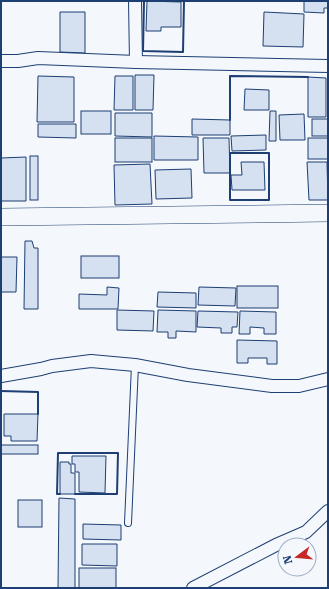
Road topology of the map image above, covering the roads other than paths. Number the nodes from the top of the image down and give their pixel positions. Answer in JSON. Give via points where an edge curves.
{"nodes":[{"id":1,"x":135,"y":1,"type":"edge"},
{"id":2,"x":1,"y":61,"type":"edge"},
{"id":3,"x":136,"y":62,"type":"junction"},
{"id":4,"x":328,"y":66,"type":"edge"},
{"id":5,"x":328,"y":212,"type":"edge"},
{"id":6,"x":1,"y":217,"type":"edge"},
{"id":7,"x":135,"y":365,"type":"junction"},
{"id":8,"x":1,"y":376,"type":"edge"},
{"id":9,"x":328,"y":379,"type":"edge"},
{"id":10,"x":328,"y":511,"type":"edge"},
{"id":11,"x":128,"y":523,"type":"dead end"},
{"id":12,"x":193,"y":588,"type":"edge"}],
"edges":[{"from":1,"to":3,"type":"street"},
{"from":2,"to":3,"type":"street","via":[[38,58]]},
{"from":3,"to":4,"type":"street"},
{"from":5,"to":6,"type":"street"},
{"from":7,"to":8,"type":"street","via":[[91,361]]},
{"from":7,"to":9,"type":"street","via":[[272,386],[299,386]]},
{"from":7,"to":11,"type":"lane"},
{"from":10,"to":12,"type":"street","via":[[306,532]]}]}
